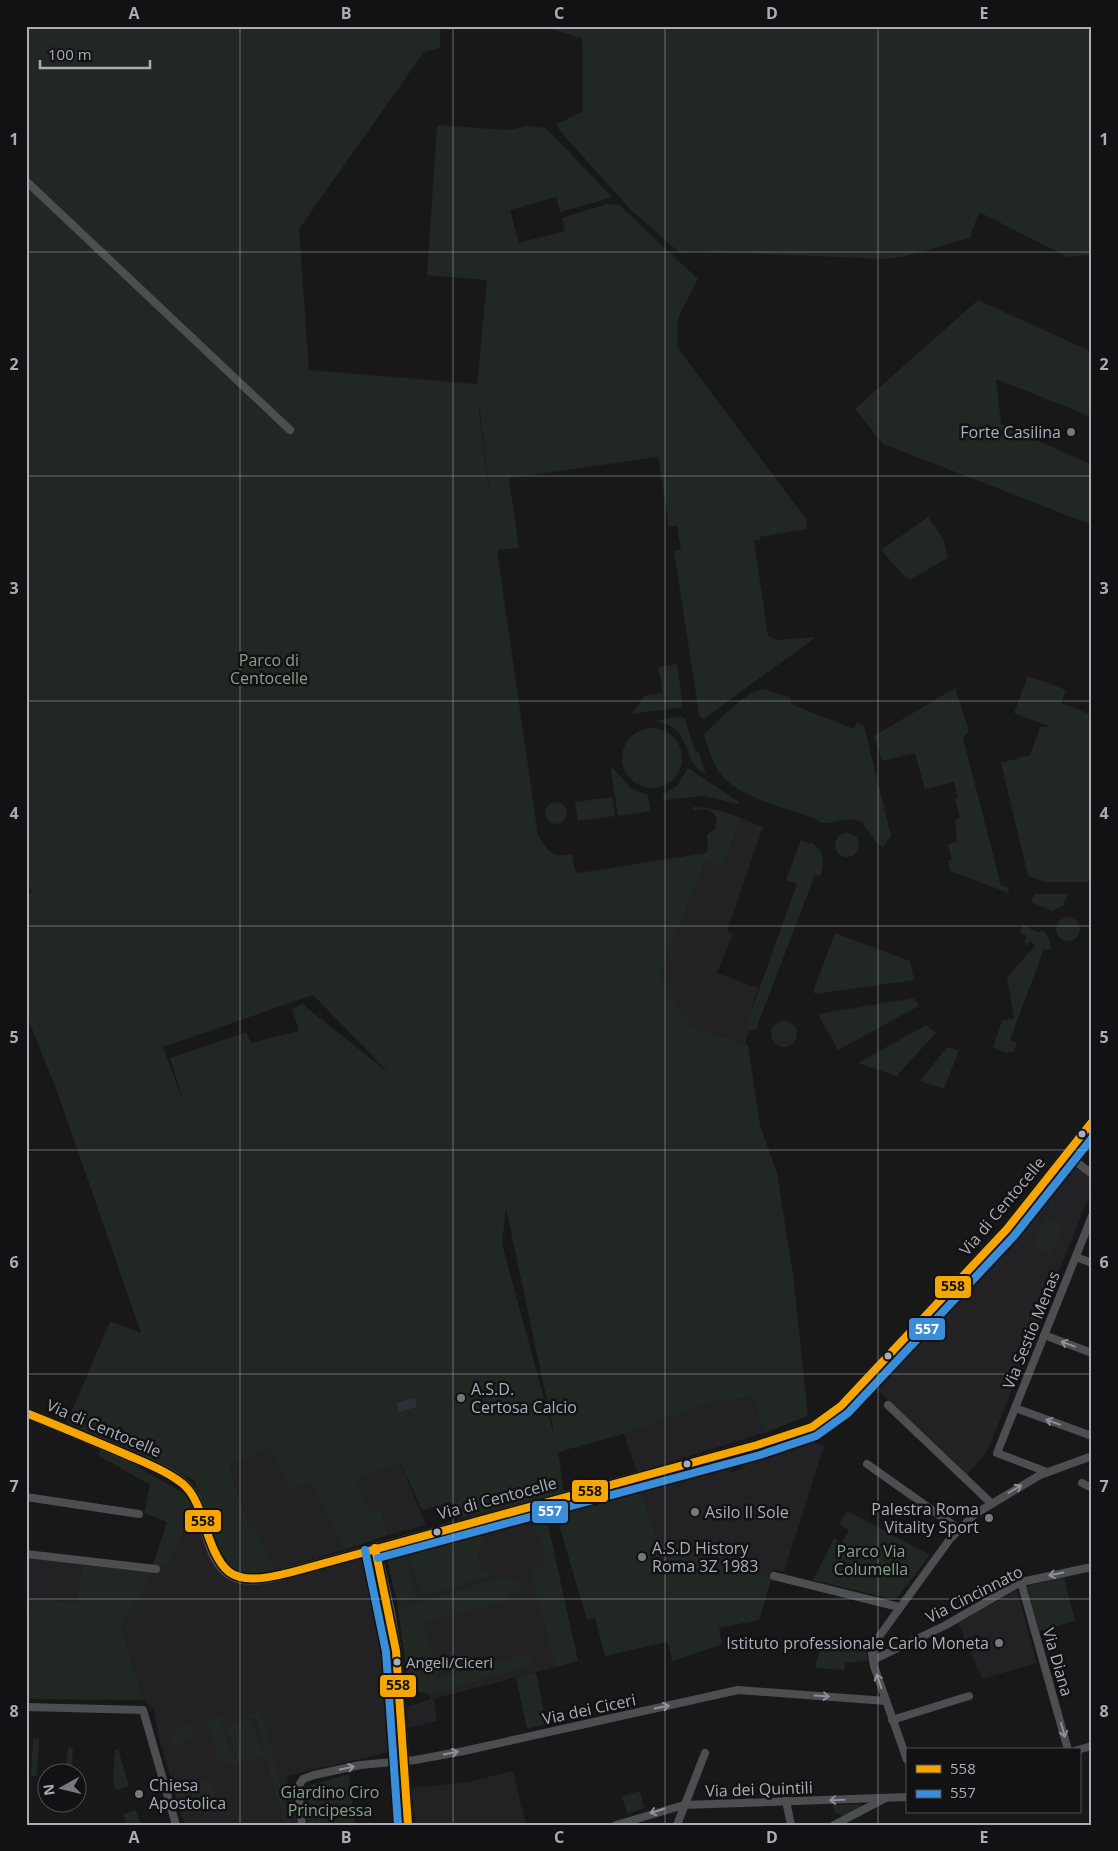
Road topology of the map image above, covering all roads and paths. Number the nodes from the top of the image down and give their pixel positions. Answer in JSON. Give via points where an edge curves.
{"nodes":[{"id":1,"x":26,"y":181,"type":"edge"},
{"id":2,"x":290,"y":430,"type":"dead end"},
{"id":3,"x":1092,"y":1122,"type":"edge"},
{"id":4,"x":1066,"y":1154,"type":"junction"},
{"id":5,"x":1092,"y":1174,"type":"edge"},
{"id":6,"x":1092,"y":1216,"type":"edge"},
{"id":7,"x":1076,"y":1257,"type":"junction"},
{"id":8,"x":1092,"y":1263,"type":"edge"},
{"id":9,"x":1044,"y":1335,"type":"junction"},
{"id":10,"x":1092,"y":1353,"type":"edge"},
{"id":11,"x":888,"y":1405,"type":"dead end"},
{"id":12,"x":1015,"y":1408,"type":"junction"},
{"id":13,"x":26,"y":1412,"type":"edge"},
{"id":14,"x":1092,"y":1436,"type":"edge"},
{"id":15,"x":1092,"y":1456,"type":"edge"},
{"id":16,"x":866,"y":1464,"type":"dead end"},
{"id":17,"x":1047,"y":1472,"type":"junction"},
{"id":18,"x":1082,"y":1483,"type":"dead end"},
{"id":19,"x":1092,"y":1488,"type":"edge"},
{"id":20,"x":26,"y":1497,"type":"edge"},
{"id":21,"x":991,"y":1503,"type":"junction"},
{"id":22,"x":139,"y":1514,"type":"dead end"},
{"id":23,"x":959,"y":1529,"type":"junction"},
{"id":24,"x":375,"y":1548,"type":"junction"},
{"id":25,"x":26,"y":1554,"type":"edge"},
{"id":26,"x":1092,"y":1567,"type":"edge"},
{"id":27,"x":156,"y":1569,"type":"dead end"},
{"id":28,"x":774,"y":1576,"type":"dead end"},
{"id":29,"x":1021,"y":1582,"type":"junction"},
{"id":30,"x":899,"y":1607,"type":"junction"},
{"id":31,"x":873,"y":1660,"type":"junction"},
{"id":32,"x":969,"y":1696,"type":"dead end"},
{"id":33,"x":886,"y":1701,"type":"junction"},
{"id":34,"x":26,"y":1706,"type":"edge"},
{"id":35,"x":892,"y":1720,"type":"junction"},
{"id":36,"x":1067,"y":1748,"type":"edge"},
{"id":37,"x":706,"y":1753,"type":"dead end"},
{"id":38,"x":906,"y":1757,"type":"edge"},
{"id":39,"x":404,"y":1762,"type":"junction"},
{"id":40,"x":906,"y":1797,"type":"edge"},
{"id":41,"x":885,"y":1798,"type":"junction"},
{"id":42,"x":786,"y":1801,"type":"junction"},
{"id":43,"x":684,"y":1805,"type":"junction"},
{"id":44,"x":176,"y":1825,"type":"edge"},
{"id":45,"x":302,"y":1825,"type":"edge"},
{"id":46,"x":408,"y":1825,"type":"edge"},
{"id":47,"x":616,"y":1825,"type":"edge"},
{"id":48,"x":677,"y":1825,"type":"edge"},
{"id":49,"x":791,"y":1825,"type":"edge"},
{"id":50,"x":834,"y":1825,"type":"edge"}],
"edges":[{"from":1,"to":2,"type":"street"},
{"from":3,"to":4,"type":"street","name":"Via di Centocelle"},
{"from":4,"to":5,"type":"street"},
{"from":4,"to":24,"type":"street","name":"Via di Centocelle","via":[[1001,1235],[840,1406],[818,1423],[757,1445]]},
{"from":6,"to":7,"type":"street","name":"Via Sestio Menas"},
{"from":7,"to":8,"type":"street"},
{"from":7,"to":9,"type":"street","name":"Via Sestio Menas"},
{"from":10,"to":9,"type":"street","one_way":true},
{"from":9,"to":12,"type":"street","name":"Via Sestio Menas"},
{"from":11,"to":21,"type":"street"},
{"from":14,"to":12,"type":"street","one_way":true},
{"from":12,"to":17,"type":"street","name":"Via Sestio Menas","via":[[997,1454]]},
{"from":13,"to":24,"type":"street","name":"Via di Centocelle","via":[[176,1479],[195,1497],[215,1554],[222,1566],[234,1576],[263,1578]]},
{"from":15,"to":17,"type":"street"},
{"from":16,"to":23,"type":"street"},
{"from":21,"to":17,"type":"street","one_way":true},
{"from":18,"to":19,"type":"street"},
{"from":20,"to":22,"type":"street"},
{"from":21,"to":23,"type":"street"},
{"from":23,"to":30,"type":"street"},
{"from":24,"to":39,"type":"street","via":[[396,1657]]},
{"from":25,"to":27,"type":"street"},
{"from":26,"to":29,"type":"street","name":"Via Cincinnato","one_way":true},
{"from":28,"to":30,"type":"street"},
{"from":29,"to":31,"type":"street","name":"Via Cincinnato","via":[[946,1625]]},
{"from":29,"to":36,"type":"street","name":"Via Diana","one_way":true},
{"from":30,"to":31,"type":"street","via":[[875,1643]]},
{"from":33,"to":31,"type":"street","one_way":true},
{"from":32,"to":35,"type":"street"},
{"from":33,"to":35,"type":"street"},
{"from":39,"to":33,"type":"street","name":"Via dei Ciceri","one_way":true,"via":[[738,1690]]},
{"from":34,"to":44,"type":"street","via":[[143,1710]]},
{"from":35,"to":38,"type":"street"},
{"from":37,"to":43,"type":"street"},
{"from":45,"to":39,"type":"street","name":"Via dei Ciceri","one_way":true,"via":[[297,1793],[301,1781],[311,1775],[353,1767]]},
{"from":39,"to":46,"type":"street"},
{"from":40,"to":41,"type":"street","name":"Via dei Quintili"},
{"from":41,"to":42,"type":"street","name":"Via dei Quintili","one_way":true},
{"from":41,"to":50,"type":"street"},
{"from":42,"to":43,"type":"street","name":"Via dei Quintili"},
{"from":42,"to":49,"type":"street"},
{"from":43,"to":47,"type":"street","name":"Via dei Quintili","one_way":true},
{"from":43,"to":48,"type":"street"}]}
